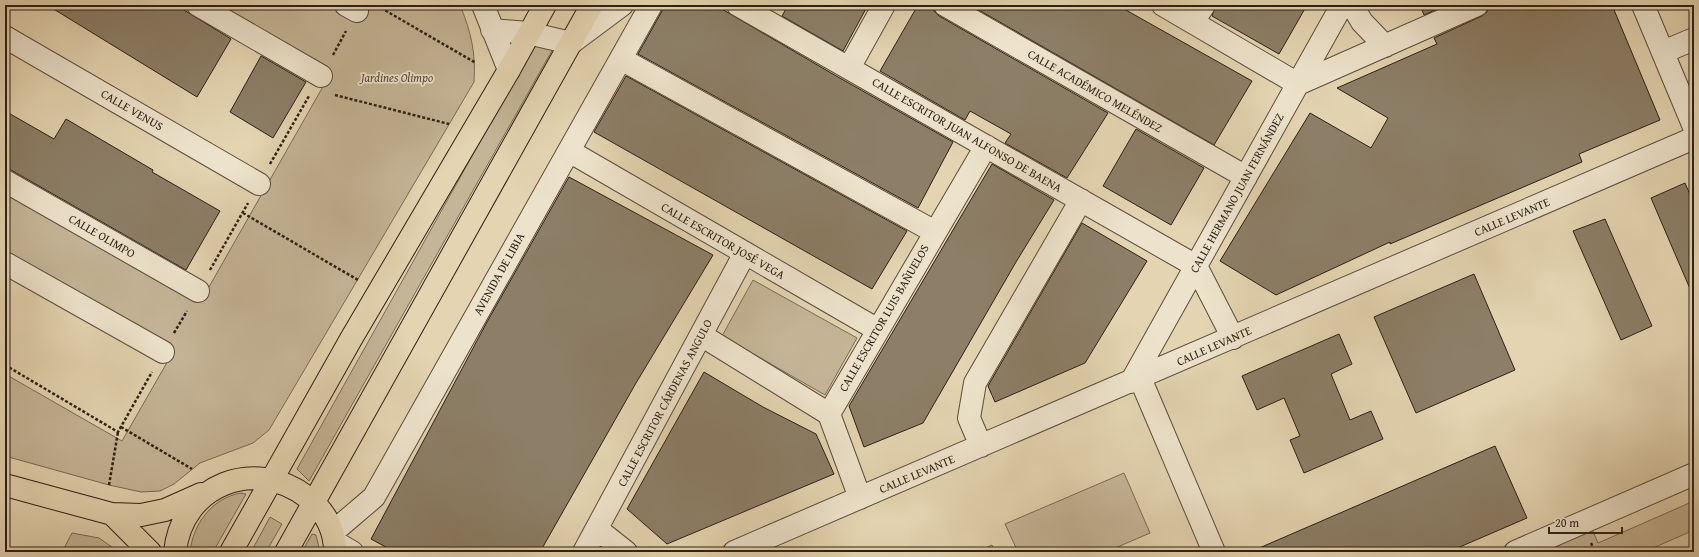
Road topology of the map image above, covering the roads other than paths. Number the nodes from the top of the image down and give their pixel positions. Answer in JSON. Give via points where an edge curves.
{"nodes":[{"id":1,"x":198,"y":5,"type":"edge"},
{"id":2,"x":483,"y":5,"type":"edge"},
{"id":3,"x":545,"y":5,"type":"edge"},
{"id":4,"x":592,"y":5,"type":"edge"},
{"id":5,"x":622,"y":5,"type":"edge"},
{"id":6,"x":651,"y":5,"type":"edge"},
{"id":7,"x":738,"y":5,"type":"edge"},
{"id":8,"x":884,"y":5,"type":"edge"},
{"id":9,"x":944,"y":5,"type":"edge"},
{"id":10,"x":1163,"y":5,"type":"edge"},
{"id":11,"x":1342,"y":5,"type":"edge"},
{"id":12,"x":1352,"y":5,"type":"edge"},
{"id":13,"x":1478,"y":5,"type":"edge"},
{"id":14,"x":1643,"y":5,"type":"edge"},
{"id":15,"x":766,"y":12,"type":"edge"},
{"id":16,"x":1198,"y":14,"type":"edge"},
{"id":17,"x":492,"y":30,"type":"junction"},
{"id":18,"x":528,"y":33,"type":"junction"},
{"id":19,"x":5,"y":37,"type":"edge"},
{"id":20,"x":1694,"y":39,"type":"edge"},
{"id":21,"x":571,"y":43,"type":"junction"},
{"id":22,"x":1385,"y":46,"type":"junction"},
{"id":23,"x":1663,"y":52,"type":"junction"},
{"id":24,"x":621,"y":59,"type":"junction"},
{"id":25,"x":849,"y":68,"type":"junction"},
{"id":26,"x":509,"y":70,"type":"junction"},
{"id":27,"x":324,"y":84,"type":"road end"},
{"id":28,"x":1298,"y":84,"type":"junction"},
{"id":29,"x":1694,"y":127,"type":"edge"},
{"id":30,"x":1694,"y":138,"type":"edge"},
{"id":31,"x":986,"y":146,"type":"junction"},
{"id":32,"x":569,"y":151,"type":"junction"},
{"id":33,"x":1246,"y":177,"type":"junction"},
{"id":34,"x":5,"y":181,"type":"edge"},
{"id":35,"x":259,"y":184,"type":"dead end"},
{"id":36,"x":1081,"y":200,"type":"junction"},
{"id":37,"x":935,"y":232,"type":"junction"},
{"id":38,"x":745,"y":253,"type":"junction"},
{"id":39,"x":5,"y":263,"type":"edge"},
{"id":40,"x":1196,"y":266,"type":"junction"},
{"id":41,"x":198,"y":291,"type":"dead end"},
{"id":42,"x":878,"y":330,"type":"junction"},
{"id":43,"x":701,"y":335,"type":"junction"},
{"id":44,"x":1233,"y":338,"type":"junction"},
{"id":45,"x":163,"y":352,"type":"dead end"},
{"id":46,"x":1136,"y":380,"type":"junction"},
{"id":47,"x":829,"y":414,"type":"junction"},
{"id":48,"x":981,"y":446,"type":"junction"},
{"id":49,"x":1694,"y":474,"type":"edge"},
{"id":50,"x":271,"y":478,"type":"junction"},
{"id":51,"x":5,"y":485,"type":"edge"},
{"id":52,"x":218,"y":486,"type":"junction"},
{"id":53,"x":860,"y":498,"type":"junction"},
{"id":54,"x":313,"y":502,"type":"junction"},
{"id":55,"x":112,"y":514,"type":"junction"},
{"id":56,"x":597,"y":528,"type":"junction"},
{"id":57,"x":339,"y":544,"type":"edge"},
{"id":58,"x":150,"y":552,"type":"edge"},
{"id":59,"x":175,"y":552,"type":"edge"},
{"id":60,"x":231,"y":552,"type":"edge"},
{"id":61,"x":286,"y":552,"type":"edge"},
{"id":62,"x":584,"y":552,"type":"edge"},
{"id":63,"x":626,"y":552,"type":"edge"},
{"id":64,"x":734,"y":552,"type":"edge"},
{"id":65,"x":1214,"y":552,"type":"edge"},
{"id":66,"x":1515,"y":552,"type":"edge"}],
"edges":[{"from":1,"to":27,"type":"street"},
{"from":2,"to":17,"type":"street"},
{"from":3,"to":18,"type":"main road"},
{"from":4,"to":21,"type":"main road"},
{"from":5,"to":21,"type":"street"},
{"from":6,"to":24,"type":"street","name":"AVENIDA DE LIBIA"},
{"from":7,"to":15,"type":"street","name":"CALLE ESCRITOR JUAN ALFONSO DE BAENA"},
{"from":8,"to":25,"type":"street"},
{"from":9,"to":33,"type":"street","name":"CALLE ACADÉMICO MELÉNDEZ"},
{"from":10,"to":16,"type":"street"},
{"from":11,"to":28,"type":"street","name":"CALLE HERMANO JUAN FERNÁNDEZ"},
{"from":12,"to":22,"type":"street","via":[[1362,22]]},
{"from":13,"to":22,"type":"street"},
{"from":14,"to":23,"type":"street"},
{"from":15,"to":25,"type":"street","name":"CALLE ESCRITOR JUAN ALFONSO DE BAENA"},
{"from":16,"to":28,"type":"street"},
{"from":17,"to":18,"type":"street"},
{"from":17,"to":26,"type":"street"},
{"from":18,"to":21,"type":"street"},
{"from":18,"to":26,"type":"main road"},
{"from":19,"to":35,"type":"street","name":"CALLE VENUS"},
{"from":20,"to":23,"type":"street"},
{"from":21,"to":54,"type":"main road"},
{"from":22,"to":28,"type":"street"},
{"from":23,"to":29,"type":"street"},
{"from":24,"to":32,"type":"street","name":"AVENIDA DE LIBIA"},
{"from":24,"to":37,"type":"street"},
{"from":25,"to":31,"type":"street","name":"CALLE ESCRITOR JUAN ALFONSO DE BAENA"},
{"from":26,"to":50,"type":"main road"},
{"from":28,"to":33,"type":"street","name":"CALLE HERMANO JUAN FERNÁNDEZ"},
{"from":30,"to":44,"type":"street","name":"CALLE LEVANTE"},
{"from":31,"to":36,"type":"street","name":"CALLE ESCRITOR JUAN ALFONSO DE BAENA"},
{"from":31,"to":37,"type":"street","name":"CALLE ESCRITOR LUIS BAÑUELOS"},
{"from":32,"to":38,"type":"street","name":"CALLE ESCRITOR JOSÉ VEGA"},
{"from":32,"to":57,"type":"street","name":"AVENIDA DE LIBIA","via":[[374,496]]},
{"from":33,"to":40,"type":"street","name":"CALLE HERMANO JUAN FERNÁNDEZ"},
{"from":34,"to":41,"type":"street","name":"CALLE OLIMPO"},
{"from":36,"to":40,"type":"street","name":"CALLE ESCRITOR JUAN ALFONSO DE BAENA"},
{"from":36,"to":48,"type":"street","via":[[975,383],[969,418]]},
{"from":37,"to":42,"type":"street","name":"CALLE ESCRITOR LUIS BAÑUELOS"},
{"from":38,"to":42,"type":"street","name":"CALLE ESCRITOR JOSÉ VEGA"},
{"from":38,"to":43,"type":"street","name":"CALLE ESCRITOR CÁRDENAS ANGULO"},
{"from":39,"to":45,"type":"street"},
{"from":40,"to":44,"type":"street"},
{"from":40,"to":46,"type":"street","name":"CALLE HERMANO JUAN FERNÁNDEZ"},
{"from":42,"to":47,"type":"street","name":"CALLE ESCRITOR LUIS BAÑUELOS"},
{"from":43,"to":47,"type":"street"},
{"from":43,"to":56,"type":"street","name":"CALLE ESCRITOR CÁRDENAS ANGULO"},
{"from":44,"to":46,"type":"street","name":"CALLE LEVANTE"},
{"from":46,"to":48,"type":"street","name":"CALLE LEVANTE"},
{"from":46,"to":65,"type":"street"},
{"from":47,"to":53,"type":"street"},
{"from":48,"to":53,"type":"street","name":"CALLE LEVANTE"},
{"from":49,"to":66,"type":"street"},
{"from":50,"to":52,"type":"main road","via":[[244,478]]},
{"from":50,"to":54,"type":"main road","via":[[294,487]]},
{"from":50,"to":60,"type":"main road"},
{"from":51,"to":55,"type":"main road"},
{"from":52,"to":55,"type":"main road","via":[[165,510],[141,515]]},
{"from":52,"to":59,"type":"main road","via":[[199,500],[185,518]]},
{"from":53,"to":64,"type":"street","name":"CALLE LEVANTE"},
{"from":54,"to":57,"type":"main road","via":[[328,520]]},
{"from":54,"to":61,"type":"main road"},
{"from":55,"to":58,"type":"main road"},
{"from":56,"to":62,"type":"street","name":"CALLE ESCRITOR CÁRDENAS ANGULO"},
{"from":56,"to":63,"type":"street"}]}
